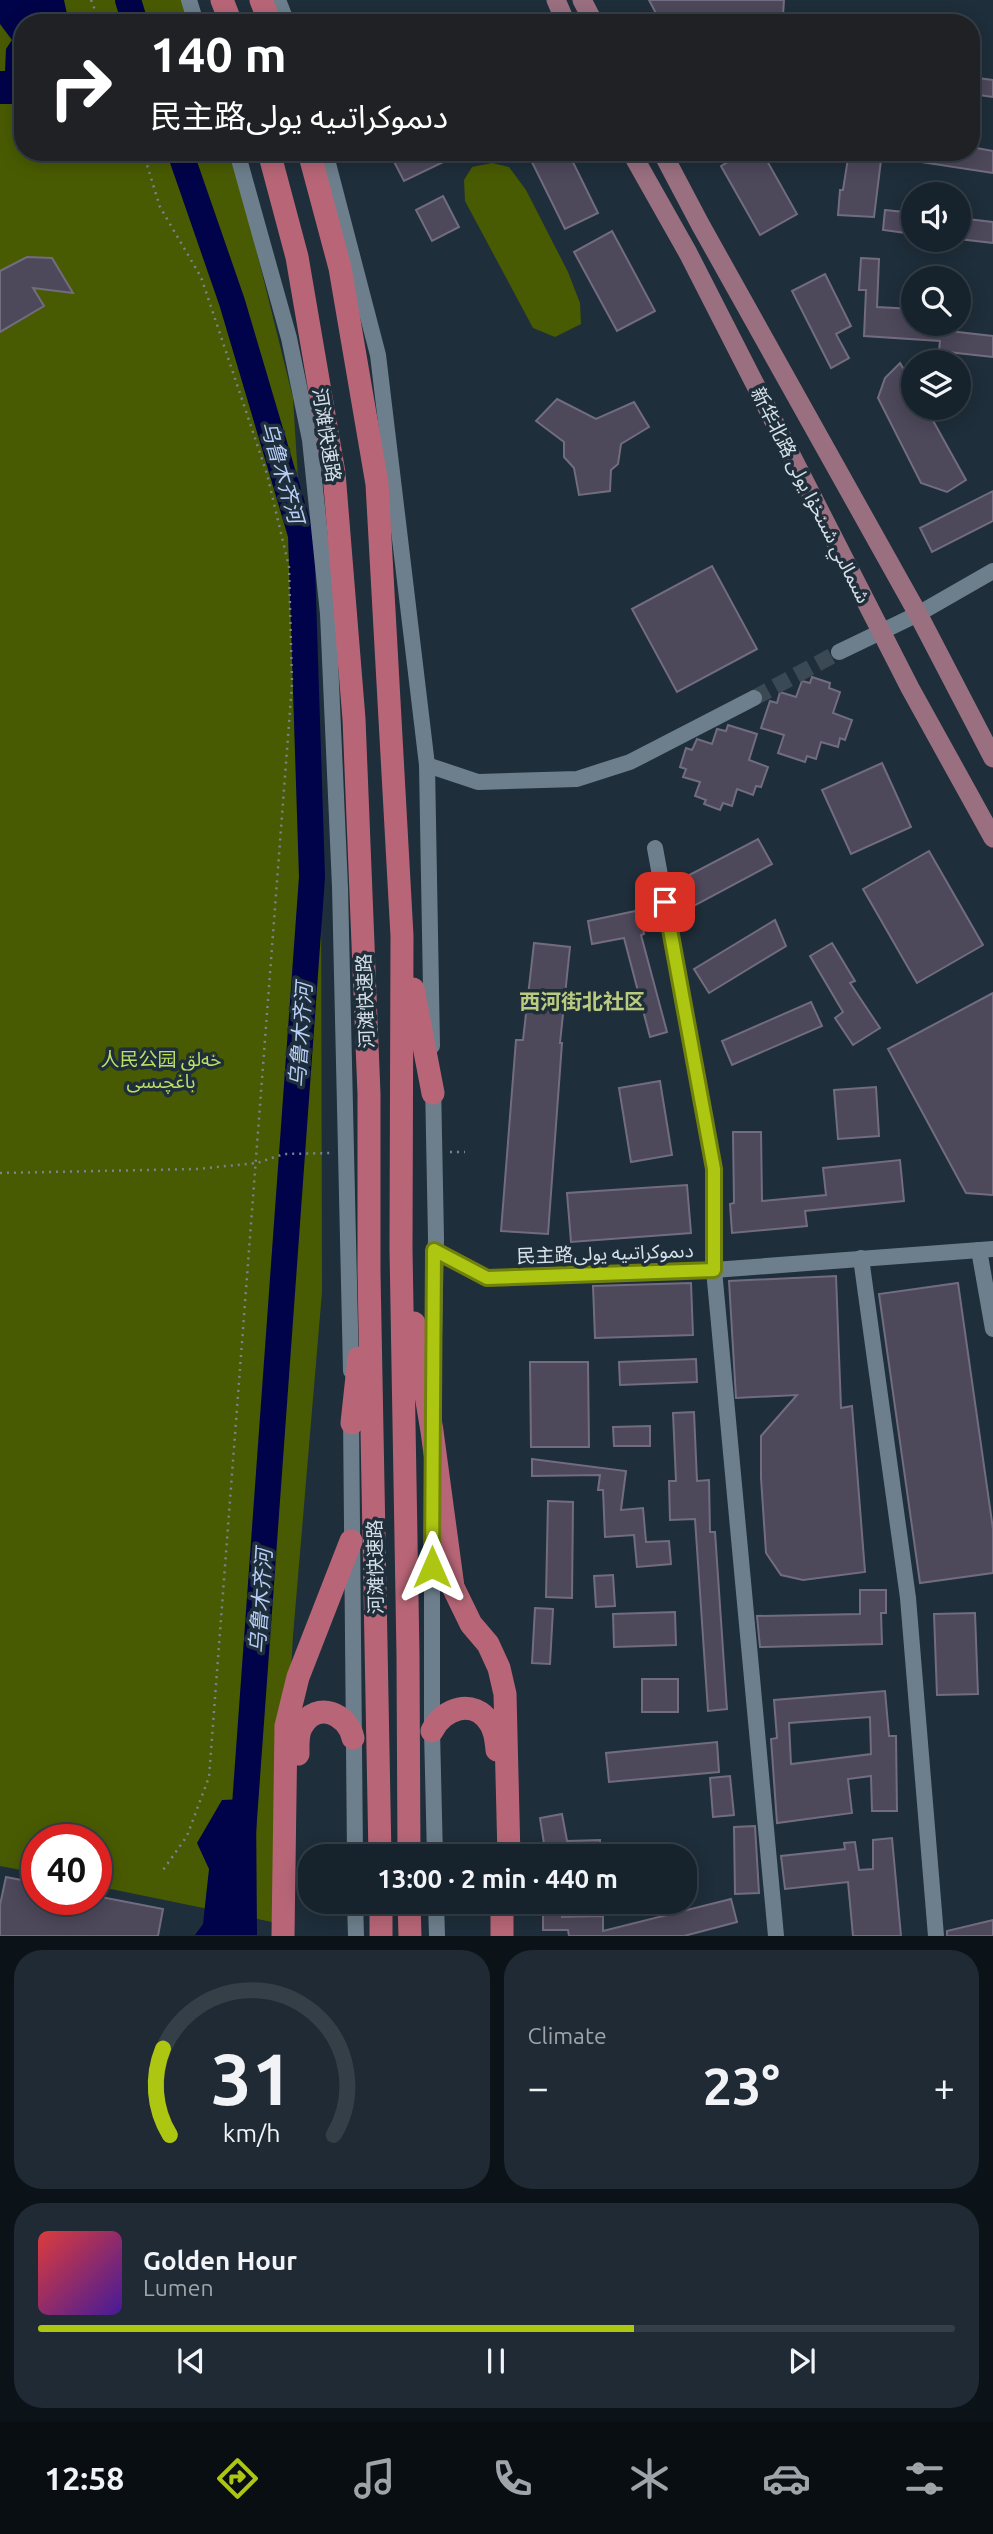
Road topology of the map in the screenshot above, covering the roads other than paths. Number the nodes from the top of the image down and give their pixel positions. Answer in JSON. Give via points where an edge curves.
{"nodes":[{"id":1,"x":240,"y":161,"type":"edge"},
{"id":2,"x":271,"y":161,"type":"edge"},
{"id":3,"x":311,"y":161,"type":"edge"},
{"id":4,"x":327,"y":161,"type":"edge"},
{"id":5,"x":636,"y":161,"type":"edge"},
{"id":6,"x":667,"y":161,"type":"edge"},
{"id":7,"x":393,"y":478,"type":"junction"},
{"id":8,"x":993,"y":571,"type":"edge"},
{"id":9,"x":384,"y":603,"type":"junction"},
{"id":10,"x":918,"y":614,"type":"junction"},
{"id":11,"x":881,"y":633,"type":"junction"},
{"id":12,"x":838,"y":652,"type":"tunnel mouth"},
{"id":13,"x":754,"y":698,"type":"tunnel mouth"},
{"id":14,"x":993,"y":758,"type":"edge"},
{"id":15,"x":427,"y":765,"type":"junction"},
{"id":16,"x":993,"y":838,"type":"edge"},
{"id":17,"x":655,"y":848,"type":"dead end"},
{"id":18,"x":402,"y":936,"type":"junction"},
{"id":19,"x":433,"y":1093,"type":"junction"},
{"id":20,"x":401,"y":1249,"type":"junction"},
{"id":21,"x":986,"y":1249,"type":"edge"},
{"id":22,"x":434,"y":1250,"type":"junction"},
{"id":23,"x":861,"y":1258,"type":"junction"},
{"id":24,"x":714,"y":1270,"type":"junction"},
{"id":25,"x":369,"y":1272,"type":"junction"},
{"id":26,"x":993,"y":1329,"type":"edge"},
{"id":27,"x":352,"y":1423,"type":"junction"},
{"id":28,"x":432,"y":1431,"type":"junction"},
{"id":29,"x":351,"y":1541,"type":"junction"},
{"id":30,"x":432,"y":1731,"type":"junction"},
{"id":31,"x":353,"y":1738,"type":"junction"},
{"id":32,"x":355,"y":1844,"type":"edge"},
{"id":33,"x":380,"y":1844,"type":"edge"},
{"id":34,"x":409,"y":1844,"type":"edge"},
{"id":35,"x":435,"y":1844,"type":"edge"},
{"id":36,"x":500,"y":1844,"type":"edge"},
{"id":37,"x":509,"y":1844,"type":"edge"},
{"id":38,"x":355,"y":1914,"type":"edge"},
{"id":39,"x":381,"y":1914,"type":"edge"},
{"id":40,"x":409,"y":1914,"type":"edge"},
{"id":41,"x":436,"y":1914,"type":"edge"},
{"id":42,"x":502,"y":1914,"type":"edge"},
{"id":43,"x":510,"y":1914,"type":"edge"},
{"id":44,"x":284,"y":1936,"type":"edge"},
{"id":45,"x":297,"y":1936,"type":"edge"},
{"id":46,"x":356,"y":1936,"type":"edge"},
{"id":47,"x":381,"y":1936,"type":"edge"},
{"id":48,"x":410,"y":1936,"type":"edge"},
{"id":49,"x":437,"y":1936,"type":"edge"},
{"id":50,"x":502,"y":1936,"type":"edge"},
{"id":51,"x":511,"y":1936,"type":"edge"},
{"id":52,"x":776,"y":1936,"type":"edge"},
{"id":53,"x":936,"y":1936,"type":"edge"}],
"edges":[{"from":1,"to":27,"type":"street","via":[[289,338],[310,440],[328,614],[340,887]]},
{"from":2,"to":25,"type":"highway","name":"河滩快速路","via":[[297,257],[334,473],[354,719],[369,1094]]},
{"from":3,"to":9,"type":"highway","name":"河滩快速路","via":[[340,268],[377,484]]},
{"from":4,"to":7,"type":"street","via":[[378,355]]},
{"from":5,"to":11,"type":"main road","name":"新华北路 شىمالىي شىنخۇا يولى","via":[[688,253]]},
{"from":6,"to":10,"type":"main road","name":"新华北路 شىمالىي شىنخۇا يولى"},
{"from":7,"to":9,"type":"highway"},
{"from":7,"to":15,"type":"street"},
{"from":8,"to":10,"type":"street"},
{"from":9,"to":18,"type":"highway","name":"河滩快速路"},
{"from":10,"to":11,"type":"street"},
{"from":10,"to":14,"type":"main road","name":"新华北路 شىمالىي شىنخۇا يولى"},
{"from":11,"to":12,"type":"street"},
{"from":11,"to":16,"type":"main road","name":"新华北路 شىمالىي شىنخۇا يولى"},
{"from":13,"to":15,"type":"street","via":[[630,762],[577,779],[478,782]]},
{"from":15,"to":19,"type":"street"},
{"from":17,"to":24,"type":"street","via":[[714,1169]]},
{"from":18,"to":19,"type":"highway"},
{"from":18,"to":20,"type":"highway","name":"河滩快速路"},
{"from":19,"to":22,"type":"street"},
{"from":20,"to":28,"type":"highway"},
{"from":20,"to":34,"type":"highway","name":"河滩快速路"},
{"from":21,"to":23,"type":"street","name":"民主路دىموكراتىيە يولى"},
{"from":21,"to":26,"type":"street"},
{"from":22,"to":24,"type":"street","name":"民主路دىموكراتىيە يولى","via":[[487,1278]]},
{"from":22,"to":28,"type":"street"},
{"from":23,"to":24,"type":"street","name":"民主路دىموكراتىيە يولى"},
{"from":23,"to":53,"type":"street","via":[[908,1598]]},
{"from":24,"to":52,"type":"street"},
{"from":25,"to":27,"type":"highway"},
{"from":25,"to":33,"type":"highway","name":"河滩快速路"},
{"from":27,"to":29,"type":"street"},
{"from":28,"to":30,"type":"street"},
{"from":28,"to":37,"type":"highway","via":[[453,1587],[471,1624],[488,1644],[505,1694]]},
{"from":29,"to":31,"type":"street"},
{"from":29,"to":44,"type":"highway","via":[[298,1677],[286,1726]]},
{"from":30,"to":35,"type":"street"},
{"from":30,"to":36,"type":"highway","via":[[444,1714],[465,1708],[492,1725]]},
{"from":31,"to":32,"type":"street"},
{"from":31,"to":45,"type":"highway","via":[[346,1722],[331,1713],[313,1715],[300,1728]]},
{"from":38,"to":46,"type":"street"},
{"from":39,"to":47,"type":"highway"},
{"from":40,"to":48,"type":"highway"},
{"from":41,"to":49,"type":"street"},
{"from":42,"to":50,"type":"highway"},
{"from":43,"to":51,"type":"highway"}]}
